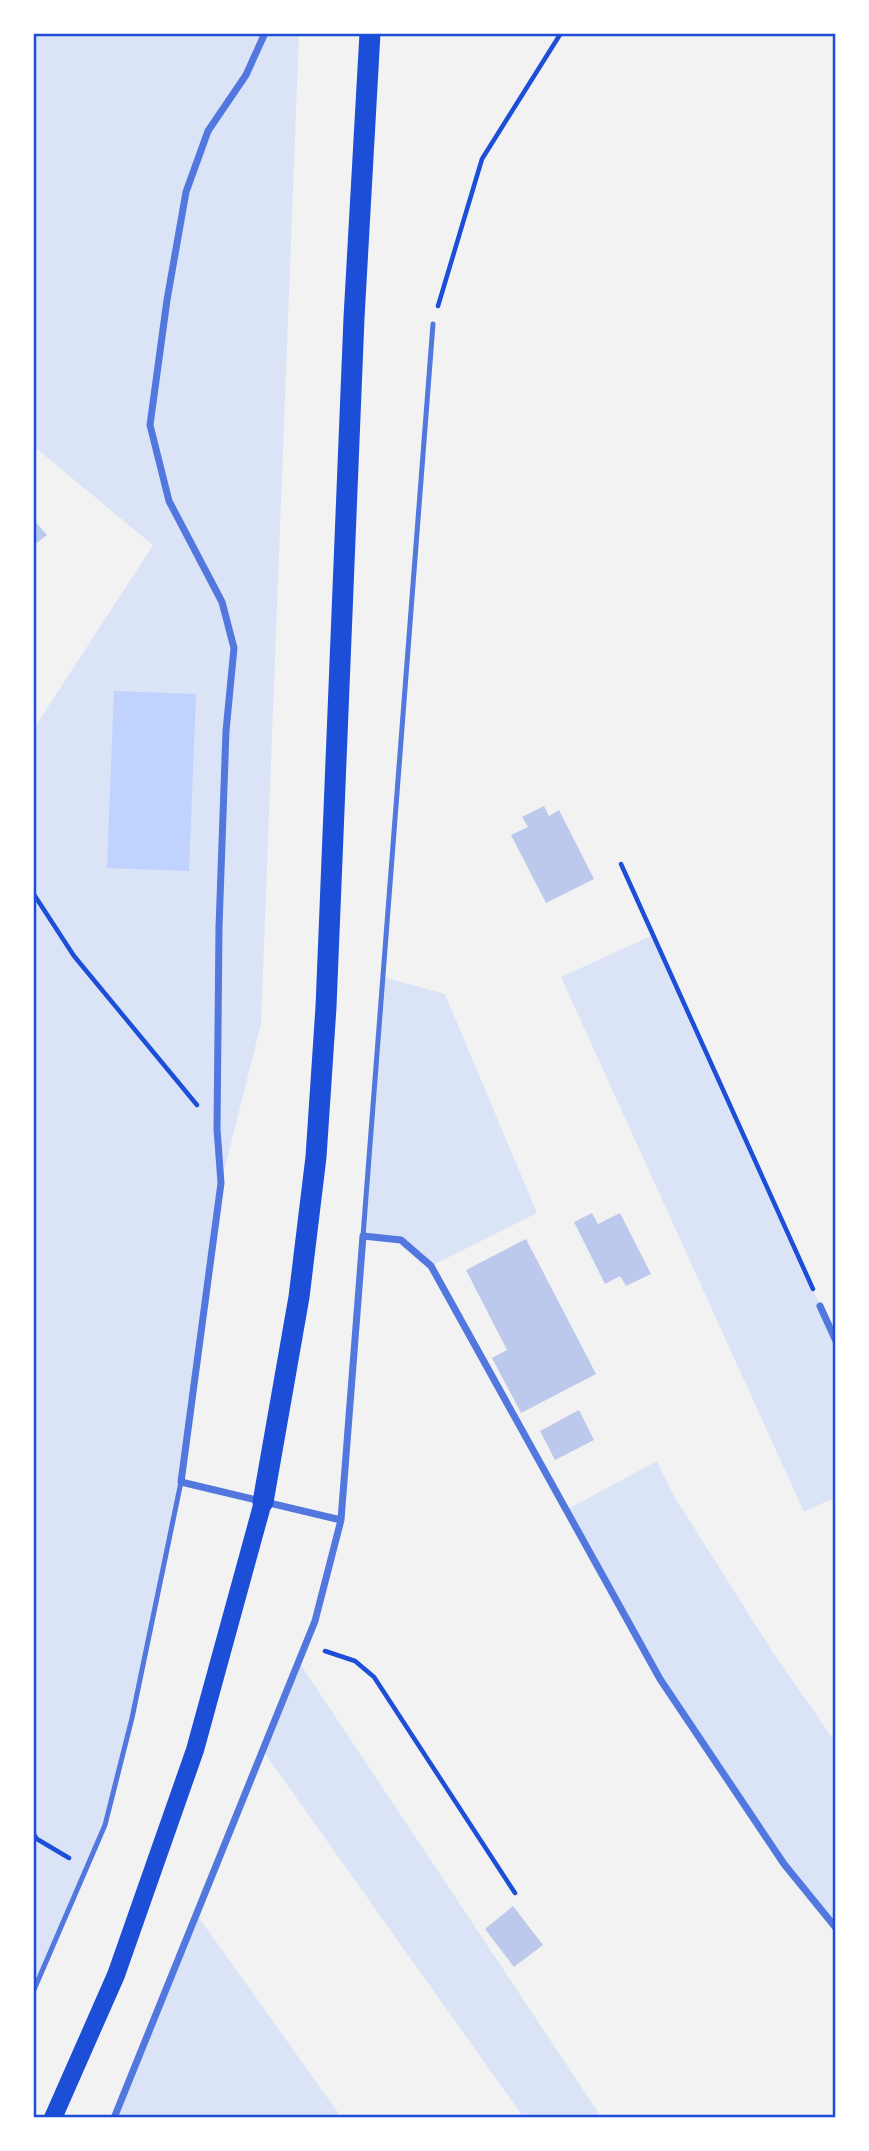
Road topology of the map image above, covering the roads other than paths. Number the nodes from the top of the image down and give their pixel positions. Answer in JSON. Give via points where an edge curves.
{"nodes":[{"id":1,"x":265,"y":33,"type":"edge"},
{"id":2,"x":370,"y":33,"type":"edge"},
{"id":3,"x":433,"y":324,"type":"road end"},
{"id":4,"x":363,"y":1236,"type":"junction"},
{"id":5,"x":820,"y":1306,"type":"road end"},
{"id":6,"x":836,"y":1341,"type":"edge"},
{"id":7,"x":181,"y":1482,"type":"junction"},
{"id":8,"x":263,"y":1502,"type":"junction"},
{"id":9,"x":341,"y":1520,"type":"junction"},
{"id":10,"x":836,"y":1928,"type":"edge"},
{"id":11,"x":33,"y":1992,"type":"edge"},
{"id":12,"x":53,"y":2118,"type":"edge"},
{"id":13,"x":114,"y":2118,"type":"edge"}],
"edges":[{"from":1,"to":7,"type":"street","via":[[246,75],[208,131],[187,192],[150,425],[169,501],[222,602],[234,648],[219,927],[217,1129],[221,1183]]},
{"from":2,"to":8,"type":"highway","via":[[317,1144],[299,1297]]},
{"from":3,"to":4,"type":"lane"},
{"from":4,"to":9,"type":"street"},
{"from":4,"to":10,"type":"street","via":[[401,1240],[431,1266],[660,1679],[784,1864]]},
{"from":5,"to":6,"type":"street"},
{"from":7,"to":8,"type":"street"},
{"from":7,"to":11,"type":"lane","via":[[105,1825]]},
{"from":8,"to":9,"type":"street"},
{"from":8,"to":12,"type":"main road","via":[[195,1750],[116,1975]]},
{"from":9,"to":13,"type":"street","via":[[306,1645]]}]}
